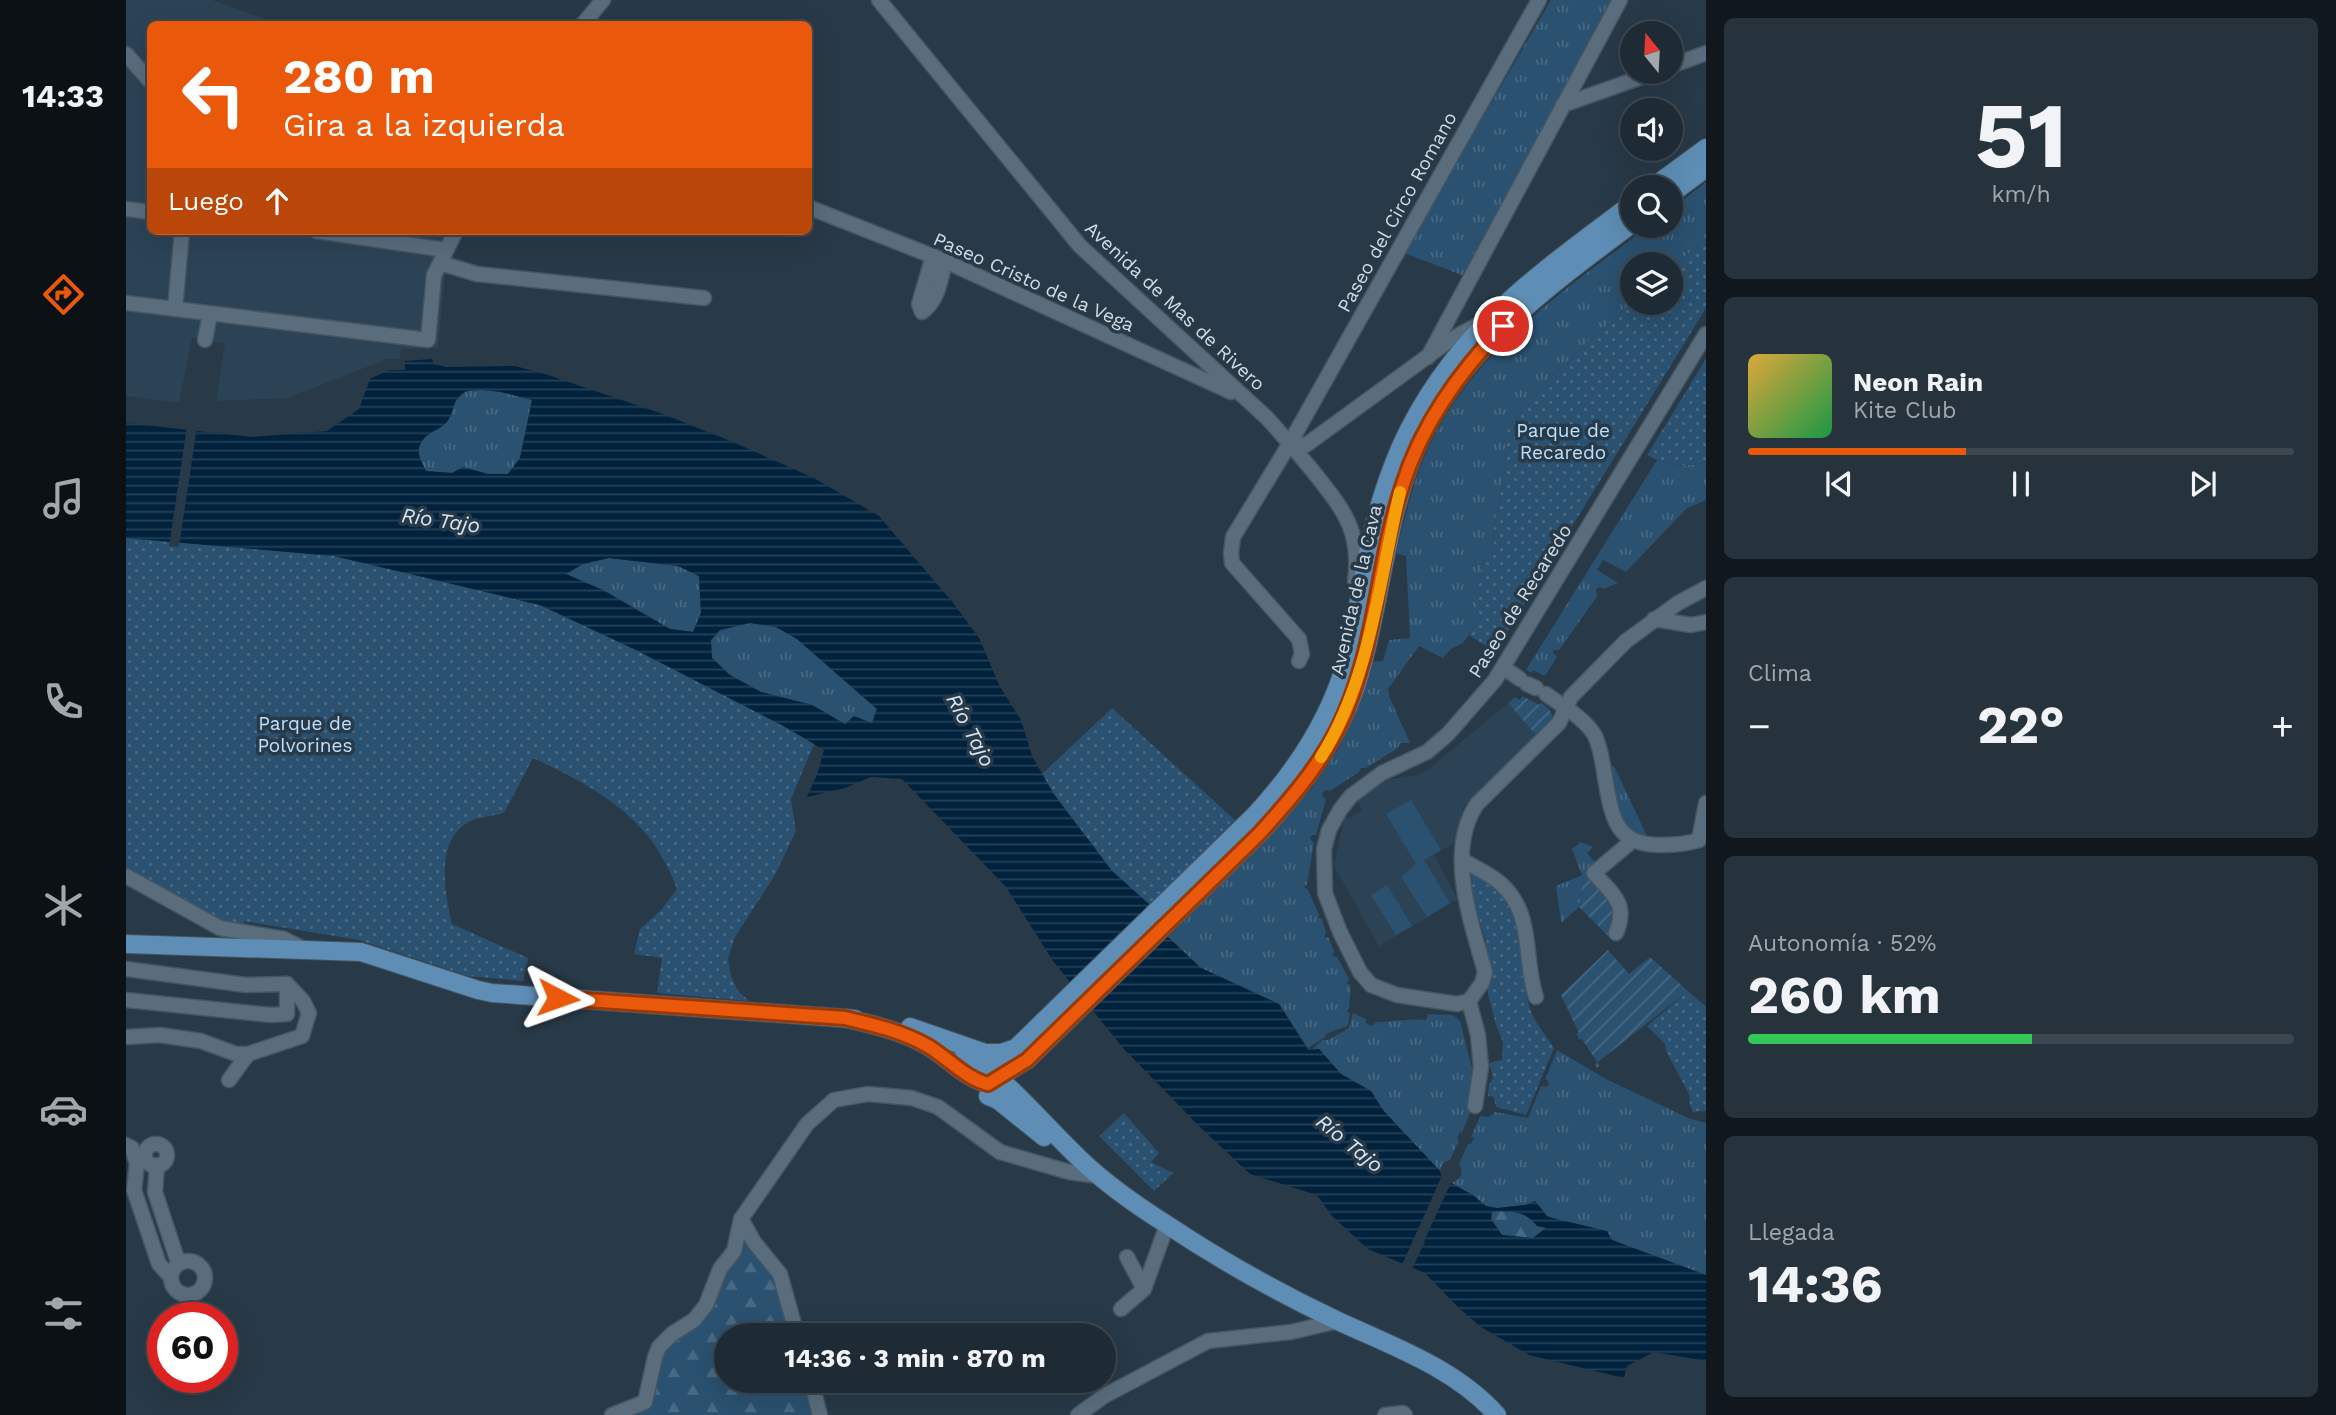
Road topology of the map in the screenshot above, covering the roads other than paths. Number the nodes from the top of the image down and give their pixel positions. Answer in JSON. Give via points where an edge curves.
{"nodes":[{"id":1,"x":603,"y":0,"type":"edge"},
{"id":2,"x":879,"y":0,"type":"edge"},
{"id":3,"x":1539,"y":0,"type":"edge"},
{"id":4,"x":1620,"y":0,"type":"edge"},
{"id":5,"x":586,"y":21,"type":"edge"},
{"id":6,"x":1706,"y":53,"type":"edge"},
{"id":7,"x":126,"y":54,"type":"edge"},
{"id":8,"x":1684,"y":61,"type":"edge"},
{"id":9,"x":147,"y":78,"type":"edge"},
{"id":10,"x":1622,"y":84,"type":"edge"},
{"id":11,"x":1563,"y":105,"type":"junction"},
{"id":12,"x":1706,"y":148,"type":"edge"},
{"id":13,"x":1706,"y":168,"type":"edge"},
{"id":14,"x":1669,"y":175,"type":"edge"},
{"id":15,"x":1683,"y":185,"type":"edge"},
{"id":16,"x":126,"y":209,"type":"edge"},
{"id":17,"x":812,"y":210,"type":"edge"},
{"id":18,"x":147,"y":212,"type":"edge"},
{"id":19,"x":1620,"y":213,"type":"edge"},
{"id":20,"x":1620,"y":233,"type":"edge"},
{"id":21,"x":182,"y":235,"type":"edge"},
{"id":22,"x":332,"y":235,"type":"edge"},
{"id":23,"x":454,"y":235,"type":"edge"},
{"id":24,"x":440,"y":263,"type":"junction"},
{"id":25,"x":704,"y":298,"type":"dead end"},
{"id":26,"x":126,"y":303,"type":"edge"},
{"id":27,"x":174,"y":309,"type":"junction"},
{"id":28,"x":210,"y":314,"type":"junction"},
{"id":29,"x":1488,"y":319,"type":"junction"},
{"id":30,"x":1706,"y":334,"type":"edge"},
{"id":31,"x":205,"y":340,"type":"dead end"},
{"id":32,"x":1428,"y":356,"type":"junction"},
{"id":33,"x":1242,"y":397,"type":"junction"},
{"id":34,"x":1290,"y":443,"type":"junction"},
{"id":35,"x":1341,"y":506,"type":"joint"},
{"id":36,"x":1706,"y":588,"type":"edge"},
{"id":37,"x":1654,"y":619,"type":"junction"},
{"id":38,"x":1706,"y":622,"type":"edge"},
{"id":39,"x":1298,"y":661,"type":"dead end"},
{"id":40,"x":1504,"y":668,"type":"junction"},
{"id":41,"x":1566,"y":710,"type":"junction"},
{"id":42,"x":1321,"y":723,"type":"junction"},
{"id":43,"x":1706,"y":803,"type":"edge"},
{"id":44,"x":1632,"y":841,"type":"junction"},
{"id":45,"x":1703,"y":845,"type":"edge"},
{"id":46,"x":1222,"y":859,"type":"junction"},
{"id":47,"x":1462,"y":860,"type":"junction"},
{"id":48,"x":126,"y":876,"type":"edge"},
{"id":49,"x":220,"y":928,"type":"junction"},
{"id":50,"x":1616,"y":933,"type":"dead end"},
{"id":51,"x":126,"y":944,"type":"edge"},
{"id":52,"x":219,"y":947,"type":"junction"},
{"id":53,"x":304,"y":949,"type":"junction"},
{"id":54,"x":126,"y":969,"type":"edge"},
{"id":55,"x":287,"y":984,"type":"junction"},
{"id":56,"x":1536,"y":997,"type":"dead end"},
{"id":57,"x":126,"y":1000,"type":"edge"},
{"id":58,"x":1469,"y":1001,"type":"junction"},
{"id":59,"x":845,"y":1018,"type":"junction"},
{"id":60,"x":126,"y":1037,"type":"edge"},
{"id":61,"x":940,"y":1037,"type":"junction"},
{"id":62,"x":248,"y":1054,"type":"junction"},
{"id":63,"x":1022,"y":1054,"type":"junction"},
{"id":64,"x":999,"y":1079,"type":"junction"},
{"id":65,"x":229,"y":1080,"type":"dead end"},
{"id":66,"x":998,"y":1100,"type":"junction"},
{"id":67,"x":1027,"y":1105,"type":"junction"},
{"id":68,"x":1475,"y":1106,"type":"dead end"},
{"id":69,"x":126,"y":1144,"type":"edge"},
{"id":70,"x":1080,"y":1159,"type":"junction"},
{"id":71,"x":157,"y":1165,"type":"dead end"},
{"id":72,"x":1098,"y":1176,"type":"junction"},
{"id":73,"x":741,"y":1219,"type":"junction"},
{"id":74,"x":1167,"y":1226,"type":"junction"},
{"id":75,"x":1127,"y":1256,"type":"dead end"},
{"id":76,"x":180,"y":1262,"type":"junction"},
{"id":77,"x":170,"y":1276,"type":"junction"},
{"id":78,"x":1144,"y":1289,"type":"junction"},
{"id":79,"x":1121,"y":1309,"type":"dead end"},
{"id":80,"x":1338,"y":1321,"type":"junction"},
{"id":81,"x":794,"y":1323,"type":"edge"},
{"id":82,"x":814,"y":1393,"type":"edge"},
{"id":83,"x":612,"y":1415,"type":"edge"},
{"id":84,"x":820,"y":1415,"type":"edge"},
{"id":85,"x":1078,"y":1415,"type":"edge"},
{"id":86,"x":1385,"y":1415,"type":"edge"},
{"id":87,"x":1405,"y":1415,"type":"edge"},
{"id":88,"x":1497,"y":1415,"type":"edge"}],
"edges":[{"from":1,"to":5,"type":"street"},
{"from":2,"to":33,"type":"street","name":"Avenida de Mas de Rivero","via":[[1080,246]]},
{"from":3,"to":34,"type":"street","name":"Paseo del Circo Romano"},
{"from":4,"to":11,"type":"street"},
{"from":6,"to":8,"type":"street"},
{"from":7,"to":9,"type":"street"},
{"from":10,"to":11,"type":"street"},
{"from":11,"to":32,"type":"street"},
{"from":12,"to":14,"type":"main road"},
{"from":13,"to":15,"type":"main road"},
{"from":16,"to":18,"type":"street"},
{"from":17,"to":33,"type":"street","name":"Paseo Cristo de la Vega","via":[[939,259]]},
{"from":19,"to":29,"type":"main road","name":"Avenida de la Cava"},
{"from":20,"to":46,"type":"main road","name":"Avenida de la Cava","via":[[1503,326],[1446,395],[1401,487],[1359,675],[1339,727],[1295,794],[1259,834]]},
{"from":21,"to":27,"type":"street"},
{"from":22,"to":24,"type":"street"},
{"from":23,"to":24,"type":"street"},
{"from":24,"to":25,"type":"street","via":[[477,274]]},
{"from":24,"to":28,"type":"street","via":[[428,340]]},
{"from":26,"to":27,"type":"street"},
{"from":27,"to":28,"type":"street"},
{"from":28,"to":31,"type":"street"},
{"from":29,"to":32,"type":"street"},
{"from":29,"to":42,"type":"main road","name":"Avenida de la Cava","via":[[1438,381],[1400,449],[1373,530],[1346,662]]},
{"from":30,"to":40,"type":"street","name":"Paseo de Recaredo"},
{"from":32,"to":34,"type":"street","via":[[1306,445]]},
{"from":33,"to":34,"type":"street","name":"Avenida de Mas de Rivero"},
{"from":34,"to":35,"type":"street","name":"Avenida de Mas de Rivero"},
{"from":34,"to":39,"type":"street","name":"Paseo del Circo Romano","via":[[1238,526],[1231,552],[1236,569],[1299,639]]},
{"from":35,"to":42,"type":"street","name":"Avenida de la Cava","via":[[1355,544],[1357,565],[1343,643]]},
{"from":36,"to":37,"type":"street"},
{"from":37,"to":38,"type":"street","via":[[1690,625]]},
{"from":37,"to":41,"type":"street","via":[[1595,672],[1571,697]]},
{"from":40,"to":41,"type":"street"},
{"from":40,"to":58,"type":"street","name":"Paseo de Recaredo","via":[[1427,752],[1382,773],[1351,796],[1329,830],[1324,849],[1330,911],[1371,985],[1430,1002]]},
{"from":41,"to":44,"type":"street","via":[[1595,736],[1610,808],[1616,824]]},
{"from":41,"to":47,"type":"street","via":[[1559,723],[1472,812]]},
{"from":42,"to":46,"type":"main road","name":"Avenida de la Cava","via":[[1297,764]]},
{"from":43,"to":45,"type":"street"},
{"from":44,"to":45,"type":"street"},
{"from":44,"to":50,"type":"street","via":[[1594,873],[1620,904]]},
{"from":46,"to":63,"type":"main road","name":"Avenida de la Cava"},
{"from":46,"to":63,"type":"main road","name":"Avenida de la Cava","via":[[1065,1001]]},
{"from":47,"to":56,"type":"street","via":[[1500,883],[1516,902],[1526,927]]},
{"from":47,"to":58,"type":"street","via":[[1461,873],[1485,972]]},
{"from":48,"to":49,"type":"street"},
{"from":49,"to":52,"type":"street"},
{"from":49,"to":53,"type":"street","via":[[284,939]]},
{"from":51,"to":52,"type":"main road"},
{"from":52,"to":53,"type":"main road"},
{"from":53,"to":59,"type":"main road","via":[[361,952],[492,993]]},
{"from":54,"to":55,"type":"street","via":[[246,985]]},
{"from":55,"to":57,"type":"street","via":[[287,1014]]},
{"from":55,"to":62,"type":"street","via":[[309,1013],[302,1036]]},
{"from":58,"to":68,"type":"street","via":[[1481,1068]]},
{"from":59,"to":61,"type":"main road","via":[[890,1021]]},
{"from":59,"to":64,"type":"main road","via":[[909,1036],[976,1081],[988,1084]]},
{"from":59,"to":66,"type":"main road","via":[[902,1041],[951,1077]]},
{"from":60,"to":62,"type":"street","via":[[160,1035]]},
{"from":61,"to":63,"type":"main road","via":[[993,1054]]},
{"from":61,"to":64,"type":"main road"},
{"from":62,"to":65,"type":"street"},
{"from":63,"to":64,"type":"main road"},
{"from":63,"to":67,"type":"main road"},
{"from":64,"to":66,"type":"main road"},
{"from":64,"to":67,"type":"main road"},
{"from":66,"to":70,"type":"main road","via":[[1041,1136]]},
{"from":67,"to":70,"type":"main road"},
{"from":69,"to":77,"type":"street","via":[[138,1164],[134,1190],[159,1264]]},
{"from":70,"to":72,"type":"main road"},
{"from":71,"to":76,"type":"street","via":[[155,1192]]},
{"from":72,"to":73,"type":"street","via":[[1000,1152],[938,1107],[912,1098],[868,1094],[834,1100],[807,1124]]},
{"from":72,"to":74,"type":"main road"},
{"from":73,"to":81,"type":"street","via":[[780,1274]]},
{"from":73,"to":83,"type":"street","via":[[734,1251],[720,1269],[706,1305],[659,1347],[645,1402]]},
{"from":74,"to":78,"type":"street"},
{"from":74,"to":80,"type":"main road"},
{"from":75,"to":78,"type":"street"},
{"from":76,"to":77,"type":"street"},
{"from":76,"to":77,"type":"street","via":[[196,1262],[203,1270],[205,1281],[200,1290],[180,1294]]},
{"from":78,"to":79,"type":"street"},
{"from":80,"to":85,"type":"street","via":[[1291,1332],[1208,1341],[1104,1396]]},
{"from":80,"to":88,"type":"main road","via":[[1457,1379]]},
{"from":82,"to":84,"type":"street"},
{"from":86,"to":87,"type":"street"}]}
